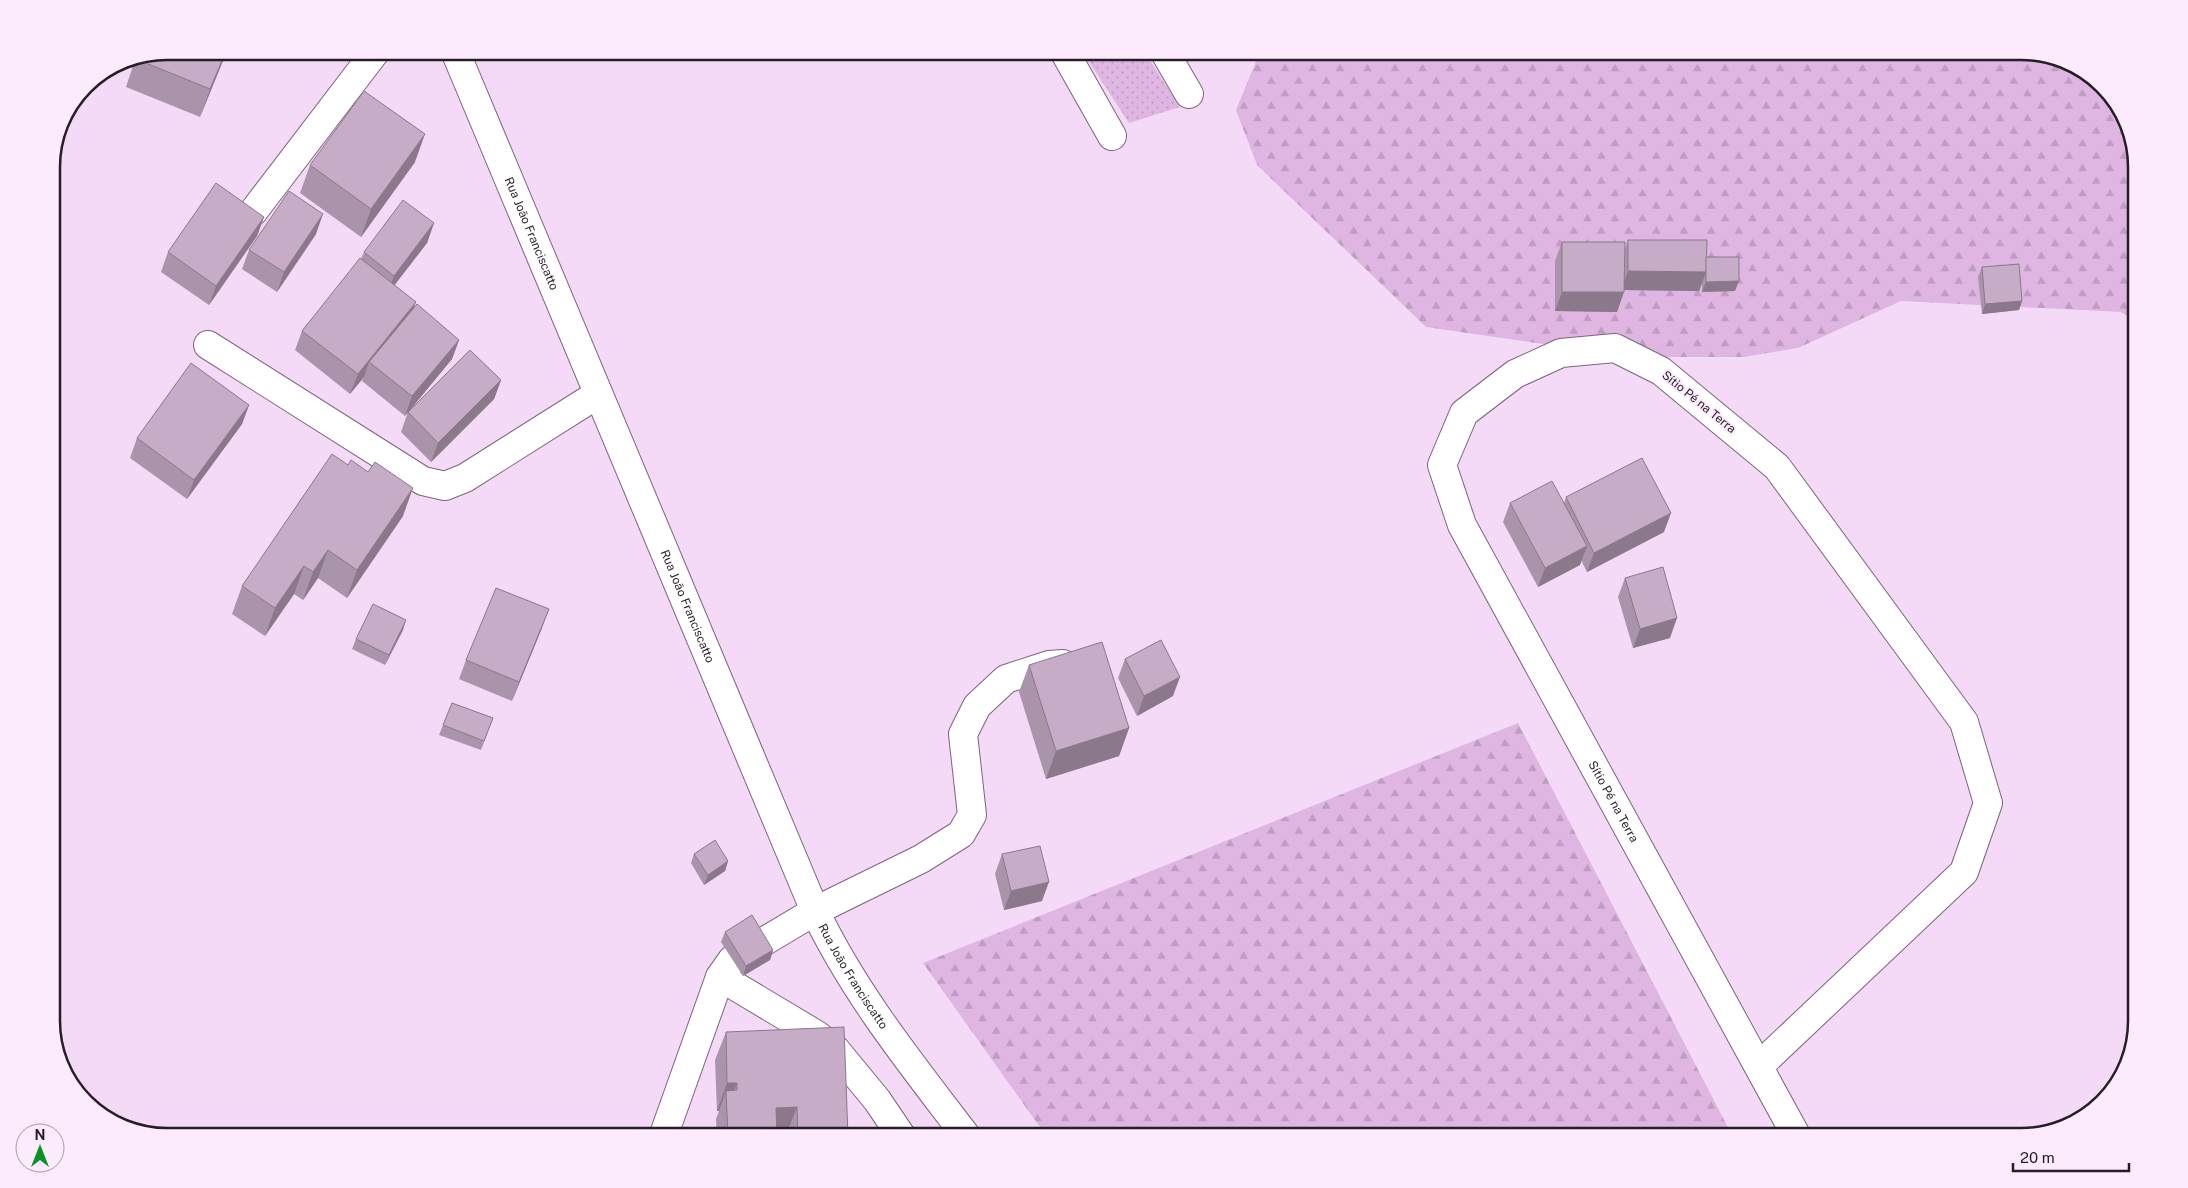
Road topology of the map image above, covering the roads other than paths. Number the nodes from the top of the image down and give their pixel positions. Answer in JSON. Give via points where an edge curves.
{"nodes":[{"id":1,"x":369,"y":60,"type":"edge"},
{"id":2,"x":459,"y":60,"type":"edge"},
{"id":3,"x":1069,"y":60,"type":"edge"},
{"id":4,"x":1169,"y":60,"type":"edge"},
{"id":5,"x":1189,"y":94,"type":"dead end"},
{"id":6,"x":1112,"y":136,"type":"dead end"},
{"id":7,"x":253,"y":212,"type":"edge"},
{"id":8,"x":208,"y":345,"type":"dead end"},
{"id":9,"x":598,"y":394,"type":"junction"},
{"id":10,"x":1087,"y":664,"type":"edge"},
{"id":11,"x":815,"y":911,"type":"junction"},
{"id":12,"x":760,"y":944,"type":"edge"},
{"id":13,"x":1759,"y":1066,"type":"junction"},
{"id":14,"x":666,"y":1128,"type":"edge"},
{"id":15,"x":896,"y":1128,"type":"edge"},
{"id":16,"x":960,"y":1128,"type":"edge"},
{"id":17,"x":1792,"y":1128,"type":"edge"}],
"edges":[{"from":1,"to":7,"type":"street"},
{"from":2,"to":9,"type":"street","name":"Rua João Franciscatto"},
{"from":3,"to":6,"type":"street"},
{"from":4,"to":5,"type":"street"},
{"from":8,"to":9,"type":"street","via":[[423,481],[444,486],[465,478]]},
{"from":9,"to":11,"type":"street","name":"Rua João Franciscatto"},
{"from":10,"to":11,"type":"street","via":[[1049,665],[1006,679],[977,706],[963,734],[972,815],[961,834],[921,859]]},
{"from":11,"to":12,"type":"street"},
{"from":11,"to":16,"type":"street","name":"Rua João Franciscatto","via":[[832,946],[898,1047]]},
{"from":13,"to":13,"type":"street","name":"Sítio Pé na Terra","via":[[1964,872],[1988,803],[1964,722],[1777,466],[1661,371],[1615,348],[1561,353],[1515,374],[1464,413],[1442,465],[1462,525]]},
{"from":13,"to":17,"type":"street","name":"Sítio Pé na Terra"},
{"from":14,"to":15,"type":"street","via":[[726,968],[835,1049]]}]}
